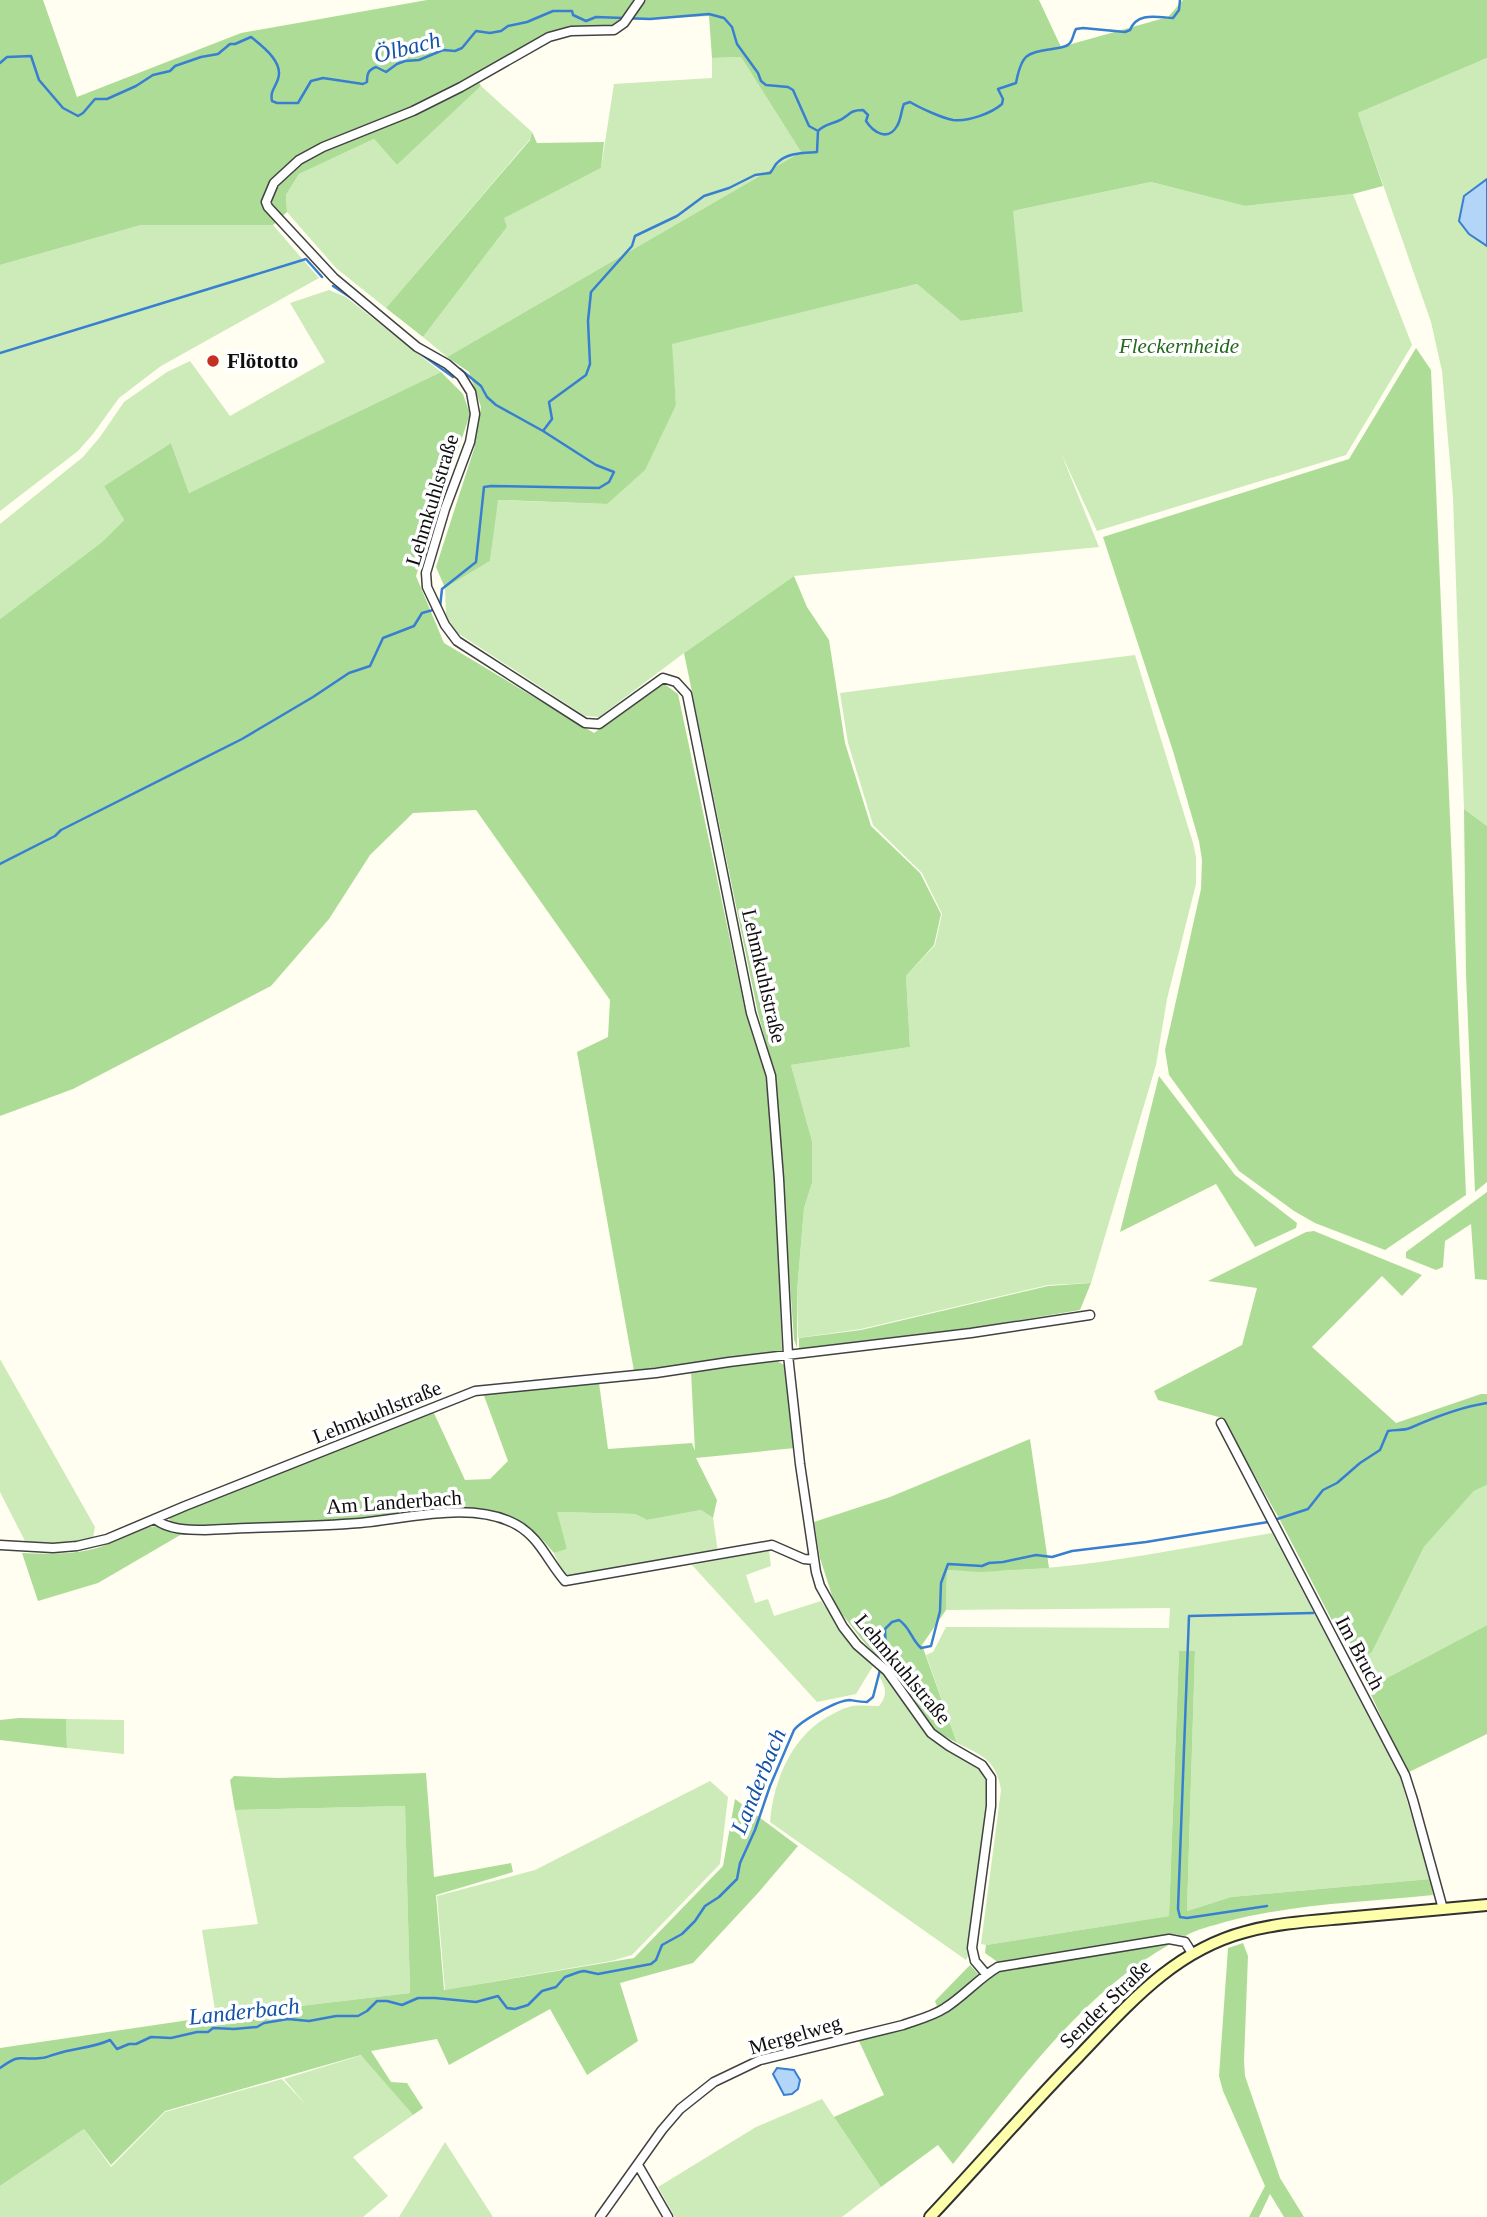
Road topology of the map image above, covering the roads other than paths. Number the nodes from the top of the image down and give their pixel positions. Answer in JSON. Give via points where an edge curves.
{"nodes":[{"id":1,"x":638,"y":4,"type":"edge"},
{"id":2,"x":1090,"y":1315,"type":"dead end"},
{"id":3,"x":788,"y":1354,"type":"junction"},
{"id":4,"x":1221,"y":1423,"type":"dead end"},
{"id":5,"x":155,"y":1519,"type":"junction"},
{"id":6,"x":0,"y":1545,"type":"edge"},
{"id":7,"x":814,"y":1560,"type":"junction"},
{"id":8,"x":1487,"y":1905,"type":"edge"},
{"id":9,"x":1443,"y":1909,"type":"junction"},
{"id":10,"x":1192,"y":1953,"type":"junction"},
{"id":11,"x":986,"y":1974,"type":"junction"},
{"id":12,"x":638,"y":2165,"type":"junction"},
{"id":13,"x":600,"y":2217,"type":"edge"},
{"id":14,"x":668,"y":2217,"type":"edge"},
{"id":15,"x":930,"y":2217,"type":"edge"}],
"edges":[{"from":1,"to":3,"type":"street","name":"Lehmkuhlstraße","via":[[614,30],[571,31],[549,37],[413,111],[323,147],[299,160],[274,183],[266,202],[334,278],[417,347],[447,364],[471,391],[475,414],[470,442],[426,573],[427,587],[457,641],[585,723],[599,724],[663,678],[676,682],[687,694],[751,1013],[771,1076]]},
{"from":2,"to":3,"type":"street","name":"Lehmkuhlstraße"},
{"from":3,"to":5,"type":"street","name":"Lehmkuhlstraße","via":[[475,1391]]},
{"from":3,"to":7,"type":"street","name":"Lehmkuhlstraße"},
{"from":4,"to":9,"type":"street","name":"Im Bruch","via":[[1405,1776]]},
{"from":5,"to":6,"type":"street","name":"Lehmkuhlstraße","via":[[77,1546]]},
{"from":5,"to":7,"type":"street","name":"Am Landerbach","via":[[182,1529],[205,1530],[482,1514],[517,1525],[531,1535],[565,1581],[772,1545]]},
{"from":7,"to":11,"type":"street","name":"Lehmkuhlstraße","via":[[820,1586],[857,1645],[887,1671],[931,1733],[982,1765],[991,1778],[972,1948],[975,1961]]},
{"from":8,"to":9,"type":"main road","name":"Sender Straße"},
{"from":9,"to":10,"type":"main road","name":"Sender Straße","via":[[1297,1922],[1246,1931]]},
{"from":10,"to":11,"type":"street","via":[[1185,1942],[1169,1939],[998,1966]]},
{"from":10,"to":15,"type":"main road","name":"Sender Straße","via":[[1140,1992]]},
{"from":11,"to":12,"type":"street","name":"Mergelweg","via":[[944,2009],[927,2017],[760,2060],[714,2082],[680,2109]]},
{"from":12,"to":13,"type":"street","name":"Mergelweg"},
{"from":12,"to":14,"type":"street"}]}
